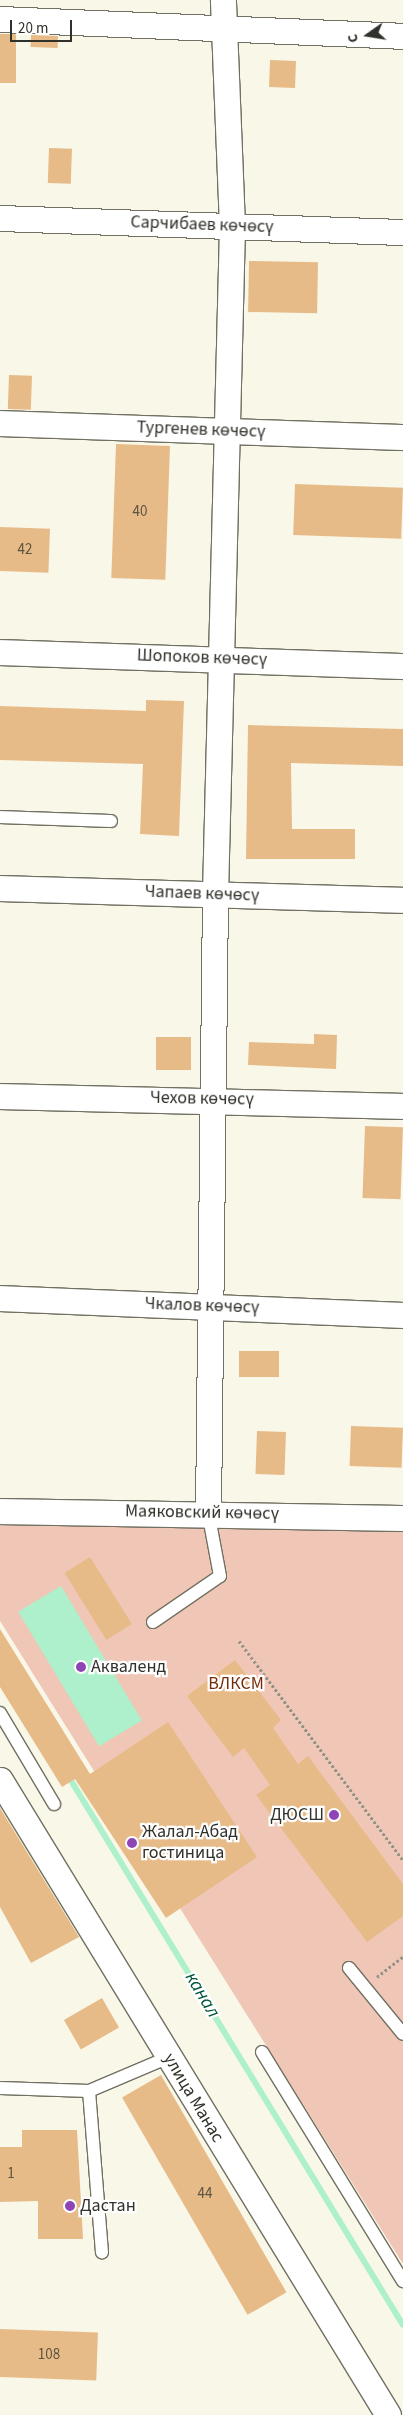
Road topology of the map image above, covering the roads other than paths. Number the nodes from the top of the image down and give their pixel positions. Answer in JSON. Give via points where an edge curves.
{"nodes":[{"id":1,"x":223,"y":0,"type":"edge"},
{"id":2,"x":0,"y":19,"type":"edge"},
{"id":3,"x":223,"y":29,"type":"junction"},
{"id":4,"x":403,"y":36,"type":"edge"},
{"id":5,"x":0,"y":218,"type":"edge"},
{"id":6,"x":232,"y":226,"type":"junction"},
{"id":7,"x":403,"y":232,"type":"edge"},
{"id":8,"x":0,"y":423,"type":"edge"},
{"id":9,"x":225,"y":431,"type":"junction"},
{"id":10,"x":403,"y":437,"type":"edge"},
{"id":11,"x":0,"y":652,"type":"edge"},
{"id":12,"x":220,"y":659,"type":"junction"},
{"id":13,"x":403,"y":666,"type":"edge"},
{"id":14,"x":0,"y":818,"type":"edge"},
{"id":15,"x":111,"y":821,"type":"dead end"},
{"id":16,"x":0,"y":888,"type":"edge"},
{"id":17,"x":215,"y":894,"type":"junction"},
{"id":18,"x":403,"y":900,"type":"edge"},
{"id":19,"x":0,"y":1096,"type":"edge"},
{"id":20,"x":214,"y":1099,"type":"junction"},
{"id":21,"x":403,"y":1106,"type":"edge"},
{"id":22,"x":0,"y":1298,"type":"edge"},
{"id":23,"x":212,"y":1307,"type":"junction"},
{"id":24,"x":403,"y":1315,"type":"edge"},
{"id":25,"x":0,"y":1511,"type":"edge"},
{"id":26,"x":208,"y":1512,"type":"junction"},
{"id":27,"x":403,"y":1518,"type":"edge"},
{"id":28,"x":153,"y":1622,"type":"dead end"},
{"id":29,"x":0,"y":1713,"type":"edge"},
{"id":30,"x":0,"y":1780,"type":"edge"},
{"id":31,"x":54,"y":1804,"type":"dead end"},
{"id":32,"x":349,"y":1968,"type":"dead end"},
{"id":33,"x":403,"y":2034,"type":"edge"},
{"id":34,"x":262,"y":2052,"type":"dead end"},
{"id":35,"x":169,"y":2057,"type":"junction"},
{"id":36,"x":0,"y":2088,"type":"edge"},
{"id":37,"x":88,"y":2091,"type":"junction"},
{"id":38,"x":102,"y":2252,"type":"dead end"},
{"id":39,"x":403,"y":2281,"type":"edge"},
{"id":40,"x":388,"y":2415,"type":"edge"}],
"edges":[{"from":1,"to":3,"type":"street"},
{"from":2,"to":3,"type":"street"},
{"from":3,"to":4,"type":"street"},
{"from":3,"to":6,"type":"street"},
{"from":5,"to":6,"type":"street","name":"Сарчибаев көчөсү"},
{"from":6,"to":7,"type":"street","name":"Сарчибаев көчөсү"},
{"from":6,"to":9,"type":"street"},
{"from":8,"to":9,"type":"street","name":"Тургенев көчөсү"},
{"from":9,"to":10,"type":"street","name":"Тургенев көчөсү"},
{"from":9,"to":12,"type":"street"},
{"from":11,"to":12,"type":"street","name":"Шопоков көчөсү"},
{"from":12,"to":13,"type":"street","name":"Шопоков көчөсү"},
{"from":12,"to":17,"type":"street"},
{"from":14,"to":15,"type":"lane"},
{"from":16,"to":17,"type":"street","name":"Чапаев көчөсү"},
{"from":17,"to":18,"type":"street","name":"Чапаев көчөсү"},
{"from":17,"to":20,"type":"street"},
{"from":19,"to":20,"type":"street","name":"Чехов көчөсү"},
{"from":20,"to":21,"type":"street","name":"Чехов көчөсү"},
{"from":20,"to":23,"type":"street"},
{"from":22,"to":23,"type":"street","name":"Чкалов көчөсү"},
{"from":23,"to":24,"type":"street","name":"Чкалов көчөсү"},
{"from":23,"to":26,"type":"street"},
{"from":25,"to":26,"type":"street","name":"Маяковский көчөсү"},
{"from":26,"to":27,"type":"street","name":"Маяковский көчөсү"},
{"from":26,"to":28,"type":"lane","via":[[220,1576]]},
{"from":29,"to":31,"type":"lane"},
{"from":30,"to":35,"type":"street","name":"улица Манас"},
{"from":32,"to":33,"type":"lane"},
{"from":34,"to":39,"type":"lane"},
{"from":35,"to":37,"type":"lane"},
{"from":35,"to":40,"type":"street","name":"улица Манас"},
{"from":36,"to":37,"type":"lane"},
{"from":37,"to":38,"type":"lane"}]}
